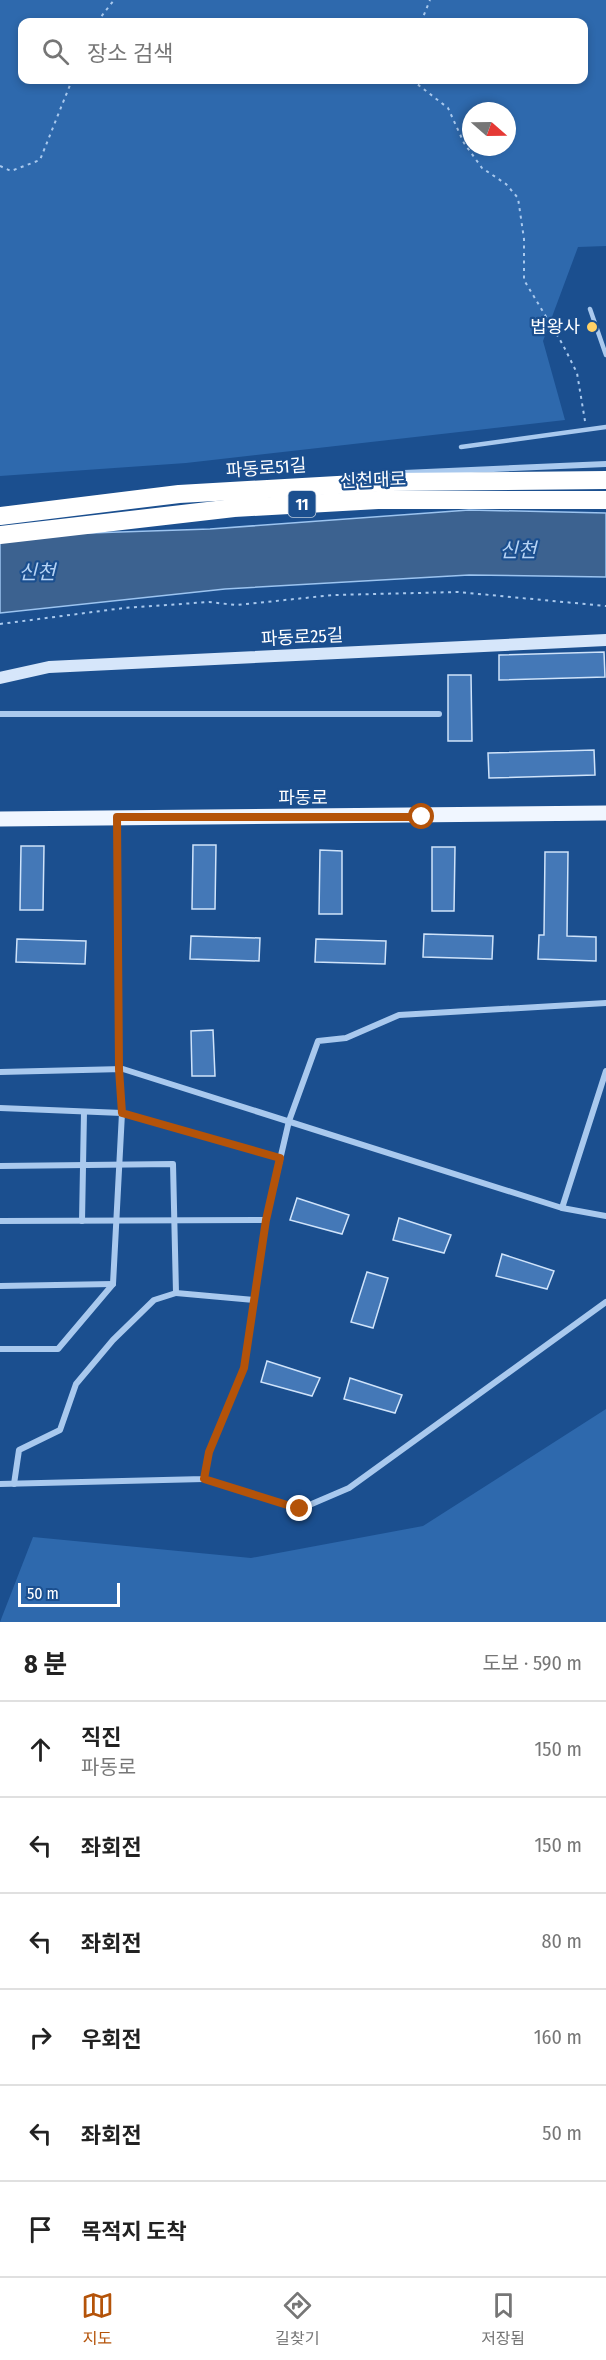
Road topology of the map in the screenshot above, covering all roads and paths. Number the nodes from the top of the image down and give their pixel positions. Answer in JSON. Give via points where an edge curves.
{"nodes":[{"id":1,"x":114,"y":0,"type":"edge"},
{"id":2,"x":430,"y":0,"type":"edge"},
{"id":3,"x":100,"y":18,"type":"edge"},
{"id":4,"x":423,"y":18,"type":"edge"},
{"id":5,"x":70,"y":84,"type":"edge"},
{"id":6,"x":416,"y":84,"type":"edge"},
{"id":7,"x":0,"y":166,"type":"edge"},
{"id":8,"x":590,"y":309,"type":"dead end"},
{"id":9,"x":606,"y":355,"type":"edge"},
{"id":10,"x":606,"y":427,"type":"edge"},
{"id":11,"x":585,"y":430,"type":"junction"},
{"id":12,"x":461,"y":447,"type":"dead end"},
{"id":13,"x":606,"y":464,"type":"edge"},
{"id":14,"x":606,"y":480,"type":"edge"},
{"id":15,"x":606,"y":500,"type":"edge"},
{"id":16,"x":33,"y":503,"type":"dead end"},
{"id":17,"x":0,"y":516,"type":"edge"},
{"id":18,"x":0,"y":535,"type":"edge"},
{"id":19,"x":606,"y":606,"type":"edge"},
{"id":20,"x":0,"y":624,"type":"edge"},
{"id":21,"x":606,"y":640,"type":"edge"},
{"id":22,"x":0,"y":678,"type":"edge"},
{"id":23,"x":0,"y":714,"type":"edge"},
{"id":24,"x":439,"y":714,"type":"dead end"},
{"id":25,"x":606,"y":813,"type":"edge"},
{"id":26,"x":117,"y":817,"type":"junction"},
{"id":27,"x":0,"y":819,"type":"edge"},
{"id":28,"x":606,"y":1003,"type":"edge"},
{"id":29,"x":119,"y":1069,"type":"junction"},
{"id":30,"x":606,"y":1071,"type":"edge"},
{"id":31,"x":0,"y":1072,"type":"edge"},
{"id":32,"x":0,"y":1108,"type":"edge"},
{"id":33,"x":84,"y":1112,"type":"junction"},
{"id":34,"x":122,"y":1113,"type":"junction"},
{"id":35,"x":289,"y":1121,"type":"junction"},
{"id":36,"x":280,"y":1158,"type":"junction"},
{"id":37,"x":84,"y":1165,"type":"junction"},
{"id":38,"x":118,"y":1165,"type":"junction"},
{"id":39,"x":0,"y":1166,"type":"edge"},
{"id":40,"x":562,"y":1208,"type":"junction"},
{"id":41,"x":606,"y":1216,"type":"edge"},
{"id":42,"x":266,"y":1220,"type":"junction"},
{"id":43,"x":0,"y":1221,"type":"edge"},
{"id":44,"x":82,"y":1221,"type":"junction"},
{"id":45,"x":116,"y":1221,"type":"junction"},
{"id":46,"x":176,"y":1221,"type":"junction"},
{"id":47,"x":113,"y":1284,"type":"junction"},
{"id":48,"x":0,"y":1286,"type":"edge"},
{"id":49,"x":176,"y":1293,"type":"junction"},
{"id":50,"x":254,"y":1300,"type":"junction"},
{"id":51,"x":606,"y":1302,"type":"edge"},
{"id":52,"x":0,"y":1349,"type":"edge"},
{"id":53,"x":204,"y":1479,"type":"junction"},
{"id":54,"x":0,"y":1484,"type":"edge"},
{"id":55,"x":14,"y":1484,"type":"junction"}],
"edges":[{"from":1,"to":3,"type":"path"},
{"from":2,"to":4,"type":"path"},
{"from":5,"to":7,"type":"path","via":[[40,160],[11,171]]},
{"from":6,"to":11,"type":"path","via":[[448,108],[464,143],[482,168],[506,184],[518,198],[524,280],[577,373]]},
{"from":8,"to":9,"type":"lane"},
{"from":10,"to":11,"type":"lane"},
{"from":11,"to":12,"type":"lane"},
{"from":13,"to":16,"type":"street","name":"파동로51길","via":[[466,469]]},
{"from":14,"to":17,"type":"highway","name":"신천대로","number":"11","via":[[390,482],[191,494]]},
{"from":15,"to":18,"type":"highway","name":"신천대로","number":"11","via":[[378,500],[234,508]]},
{"from":19,"to":20,"type":"path","via":[[458,592],[334,595],[236,605],[209,602],[124,608]]},
{"from":21,"to":22,"type":"street","name":"파동로25길","via":[[49,667]]},
{"from":23,"to":24,"type":"street"},
{"from":25,"to":26,"type":"main road","name":"파동로"},
{"from":26,"to":27,"type":"main road","name":"파동로"},
{"from":26,"to":29,"type":"street"},
{"from":28,"to":35,"type":"street","via":[[399,1015],[346,1038],[318,1041]]},
{"from":29,"to":31,"type":"street"},
{"from":29,"to":34,"type":"street"},
{"from":29,"to":35,"type":"street"},
{"from":30,"to":40,"type":"street"},
{"from":32,"to":33,"type":"street"},
{"from":33,"to":34,"type":"street"},
{"from":33,"to":37,"type":"street"},
{"from":34,"to":36,"type":"street"},
{"from":34,"to":38,"type":"street"},
{"from":35,"to":36,"type":"street"},
{"from":35,"to":40,"type":"street"},
{"from":36,"to":42,"type":"street"},
{"from":37,"to":38,"type":"street"},
{"from":37,"to":39,"type":"street"},
{"from":37,"to":44,"type":"street"},
{"from":38,"to":45,"type":"street"},
{"from":38,"to":46,"type":"street","via":[[173,1164]]},
{"from":40,"to":41,"type":"street"},
{"from":42,"to":46,"type":"street"},
{"from":42,"to":50,"type":"street"},
{"from":43,"to":44,"type":"street"},
{"from":44,"to":45,"type":"street"},
{"from":45,"to":46,"type":"street"},
{"from":45,"to":47,"type":"street"},
{"from":46,"to":49,"type":"street"},
{"from":47,"to":48,"type":"street"},
{"from":47,"to":52,"type":"street","via":[[58,1349]]},
{"from":49,"to":50,"type":"street"},
{"from":49,"to":55,"type":"street","via":[[154,1300],[113,1340],[76,1384],[60,1430],[19,1450]]},
{"from":50,"to":53,"type":"street","via":[[244,1368],[209,1452]]},
{"from":51,"to":53,"type":"street","via":[[349,1488],[300,1509]]},
{"from":53,"to":55,"type":"street"},
{"from":54,"to":55,"type":"street"}]}
